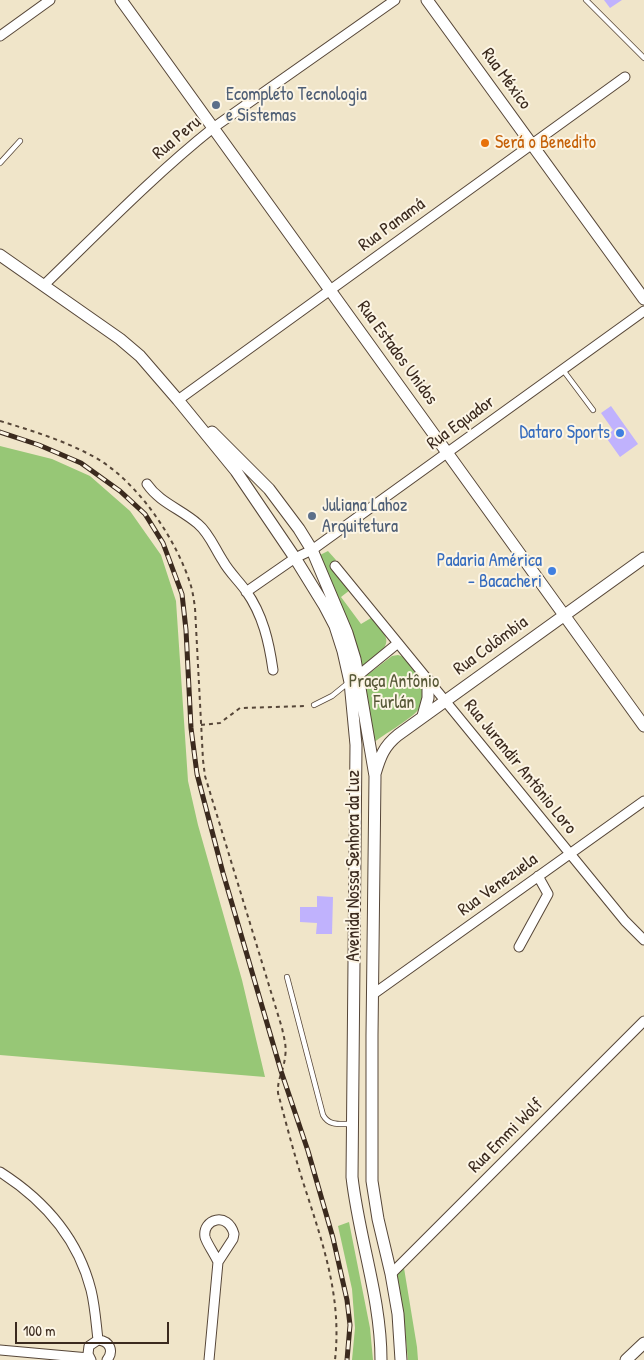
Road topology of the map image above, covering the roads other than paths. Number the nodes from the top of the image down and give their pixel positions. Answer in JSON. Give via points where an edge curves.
{"nodes":[{"id":1,"x":50,"y":0,"type":"edge"},
{"id":2,"x":121,"y":0,"type":"edge"},
{"id":3,"x":395,"y":0,"type":"edge"},
{"id":4,"x":427,"y":0,"type":"edge"},
{"id":5,"x":586,"y":0,"type":"edge"},
{"id":6,"x":0,"y":36,"type":"edge"},
{"id":7,"x":644,"y":58,"type":"edge"},
{"id":8,"x":625,"y":77,"type":"dead end"},
{"id":9,"x":213,"y":128,"type":"junction"},
{"id":10,"x":20,"y":141,"type":"dead end"},
{"id":11,"x":532,"y":144,"type":"junction"},
{"id":12,"x":0,"y":163,"type":"edge"},
{"id":13,"x":0,"y":255,"type":"edge"},
{"id":14,"x":44,"y":285,"type":"junction"},
{"id":15,"x":330,"y":290,"type":"junction"},
{"id":16,"x":644,"y":299,"type":"edge"},
{"id":17,"x":644,"y":311,"type":"edge"},
{"id":18,"x":563,"y":370,"type":"junction"},
{"id":19,"x":178,"y":400,"type":"junction"},
{"id":20,"x":593,"y":410,"type":"dead end"},
{"id":21,"x":447,"y":453,"type":"junction"},
{"id":22,"x":147,"y":484,"type":"dead end"},
{"id":23,"x":312,"y":550,"type":"junction"},
{"id":24,"x":294,"y":558,"type":"junction"},
{"id":25,"x":644,"y":558,"type":"edge"},
{"id":26,"x":335,"y":566,"type":"dead end"},
{"id":27,"x":246,"y":592,"type":"junction"},
{"id":28,"x":564,"y":615,"type":"junction"},
{"id":29,"x":398,"y":643,"type":"junction"},
{"id":30,"x":273,"y":670,"type":"dead end"},
{"id":31,"x":354,"y":679,"type":"junction"},
{"id":32,"x":428,"y":680,"type":"junction"},
{"id":33,"x":445,"y":700,"type":"junction"},
{"id":34,"x":314,"y":705,"type":"road end"},
{"id":35,"x":423,"y":716,"type":"junction"},
{"id":36,"x":644,"y":726,"type":"edge"},
{"id":37,"x":375,"y":776,"type":"junction"},
{"id":38,"x":644,"y":800,"type":"edge"},
{"id":39,"x":570,"y":853,"type":"junction"},
{"id":40,"x":538,"y":876,"type":"junction"},
{"id":41,"x":644,"y":940,"type":"edge"},
{"id":42,"x":519,"y":947,"type":"dead end"},
{"id":43,"x":287,"y":977,"type":"dead end"},
{"id":44,"x":372,"y":995,"type":"junction"},
{"id":45,"x":644,"y":1021,"type":"edge"},
{"id":46,"x":352,"y":1124,"type":"junction"},
{"id":47,"x":0,"y":1172,"type":"edge"},
{"id":48,"x":218,"y":1262,"type":"junction"},
{"id":49,"x":391,"y":1274,"type":"junction"},
{"id":50,"x":98,"y":1340,"type":"junction"},
{"id":51,"x":644,"y":1343,"type":"edge"},
{"id":52,"x":0,"y":1350,"type":"edge"},
{"id":53,"x":16,"y":1356,"type":"edge"},
{"id":54,"x":90,"y":1359,"type":"edge"},
{"id":55,"x":109,"y":1359,"type":"edge"},
{"id":56,"x":209,"y":1360,"type":"edge"},
{"id":57,"x":381,"y":1360,"type":"edge"},
{"id":58,"x":401,"y":1360,"type":"edge"},
{"id":59,"x":626,"y":1360,"type":"edge"}],
"edges":[{"from":1,"to":6,"type":"street"},
{"from":2,"to":9,"type":"main road","name":"Rua Estados Unidos"},
{"from":3,"to":9,"type":"street","name":"Rua Peru"},
{"from":4,"to":11,"type":"main road","name":"Rua México"},
{"from":5,"to":7,"type":"lane"},
{"from":8,"to":11,"type":"street","name":"Rua Panamá"},
{"from":9,"to":14,"type":"street","name":"Rua Peru","via":[[167,167]]},
{"from":9,"to":15,"type":"main road","name":"Rua Estados Unidos"},
{"from":10,"to":12,"type":"lane"},
{"from":11,"to":15,"type":"street","name":"Rua Panamá"},
{"from":11,"to":16,"type":"main road","name":"Rua México"},
{"from":13,"to":14,"type":"main road","name":"Avenida Nossa Senhora da Luz"},
{"from":14,"to":19,"type":"main road","name":"Avenida Nossa Senhora da Luz","via":[[128,346]]},
{"from":15,"to":19,"type":"street","name":"Rua Panamá"},
{"from":15,"to":21,"type":"main road","name":"Rua Estados Unidos"},
{"from":17,"to":18,"type":"street","name":"Rua Equador"},
{"from":18,"to":20,"type":"lane"},
{"from":18,"to":21,"type":"street","name":"Rua Equador"},
{"from":19,"to":23,"type":"main road","name":"Avenida Nossa Senhora da Luz","via":[[269,489]]},
{"from":19,"to":24,"type":"main road","name":"Avenida Nossa Senhora da Luz","via":[[231,465]]},
{"from":21,"to":23,"type":"street","name":"Rua Equador"},
{"from":21,"to":28,"type":"main road","name":"Rua Estados Unidos"},
{"from":22,"to":27,"type":"street","via":[[161,500],[203,529]]},
{"from":23,"to":24,"type":"street","name":"Rua Equador"},
{"from":23,"to":31,"type":"main road","name":"Avenida Nossa Senhora da Luz","via":[[347,632]]},
{"from":24,"to":27,"type":"street","name":"Rua Equador"},
{"from":24,"to":31,"type":"main road","name":"Avenida Nossa Senhora da Luz","via":[[332,621]]},
{"from":25,"to":28,"type":"main road","name":"Rua Colômbia"},
{"from":26,"to":29,"type":"street","name":"Rua Jurandir Antônio Loro"},
{"from":27,"to":30,"type":"street","via":[[266,632]]},
{"from":28,"to":33,"type":"main road","name":"Rua Colômbia"},
{"from":28,"to":36,"type":"main road","name":"Rua Estados Unidos"},
{"from":29,"to":31,"type":"street"},
{"from":29,"to":32,"type":"street","name":"Rua Jurandir Antônio Loro"},
{"from":31,"to":34,"type":"lane"},
{"from":31,"to":37,"type":"main road","name":"Avenida Nossa Senhora da Luz"},
{"from":31,"to":46,"type":"main road","name":"Avenida Nossa Senhora da Luz"},
{"from":32,"to":33,"type":"street","name":"Rua Jurandir Antônio Loro"},
{"from":32,"to":35,"type":"main road"},
{"from":33,"to":35,"type":"main road","name":"Rua Colômbia"},
{"from":33,"to":39,"type":"street","name":"Rua Jurandir Antônio Loro"},
{"from":35,"to":37,"type":"main road","name":"Rua Colômbia","via":[[384,748]]},
{"from":37,"to":44,"type":"main road","name":"Avenida Nossa Senhora da Luz"},
{"from":38,"to":39,"type":"street","name":"Rua Venezuela"},
{"from":39,"to":40,"type":"street","name":"Rua Venezuela"},
{"from":39,"to":41,"type":"street","name":"Rua Jurandir Antônio Loro"},
{"from":40,"to":42,"type":"street","via":[[548,894]]},
{"from":40,"to":44,"type":"street","name":"Rua Venezuela"},
{"from":43,"to":46,"type":"lane","via":[[323,1115],[332,1124]]},
{"from":44,"to":49,"type":"main road","name":"Avenida Nossa Senhora da Luz","via":[[372,1181]]},
{"from":45,"to":49,"type":"street","name":"Rua Emmi Wolf"},
{"from":46,"to":57,"type":"main road","name":"Avenida Nossa Senhora da Luz","via":[[354,1195],[380,1326]]},
{"from":47,"to":50,"type":"street","via":[[34,1196],[68,1237],[91,1290]]},
{"from":48,"to":48,"type":"street","via":[[234,1234],[224,1220],[211,1222],[204,1233]]},
{"from":48,"to":56,"type":"street"},
{"from":49,"to":58,"type":"main road","name":"Avenida Nossa Senhora da Luz"},
{"from":50,"to":54,"type":"street","via":[[89,1346]]},
{"from":50,"to":55,"type":"street","via":[[108,1344],[111,1351]]},
{"from":51,"to":59,"type":"main road"},
{"from":52,"to":53,"type":"street"},
{"from":53,"to":54,"type":"street"}]}
